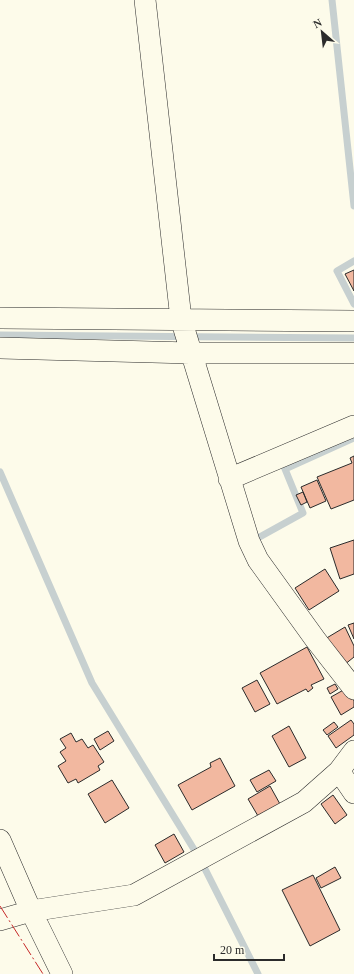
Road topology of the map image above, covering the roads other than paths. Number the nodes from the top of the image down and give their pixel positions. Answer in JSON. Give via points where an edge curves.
{"nodes":[{"id":1,"x":145,"y":0,"type":"edge"},
{"id":2,"x":0,"y":318,"type":"edge"},
{"id":3,"x":354,"y":322,"type":"edge"},
{"id":4,"x":186,"y":337,"type":"junction"},
{"id":5,"x":0,"y":348,"type":"edge"},
{"id":6,"x":354,"y":353,"type":"edge"},
{"id":7,"x":354,"y":426,"type":"edge"},
{"id":8,"x":229,"y":479,"type":"junction"},
{"id":9,"x":354,"y":689,"type":"edge"},
{"id":10,"x":354,"y":751,"type":"edge"},
{"id":11,"x":339,"y":771,"type":"junction"},
{"id":12,"x":354,"y":793,"type":"edge"},
{"id":13,"x":0,"y":840,"type":"edge"},
{"id":14,"x":31,"y":911,"type":"junction"},
{"id":15,"x":0,"y":920,"type":"edge"},
{"id":16,"x":62,"y":974,"type":"edge"}],
"edges":[{"from":1,"to":4,"type":"street"},
{"from":2,"to":4,"type":"street"},
{"from":3,"to":4,"type":"street"},
{"from":4,"to":5,"type":"street"},
{"from":4,"to":6,"type":"street"},
{"from":4,"to":8,"type":"street"},
{"from":7,"to":8,"type":"street"},
{"from":8,"to":9,"type":"street","via":[[249,541],[258,560]]},
{"from":10,"to":11,"type":"street"},
{"from":11,"to":12,"type":"street"},
{"from":11,"to":14,"type":"street","via":[[304,802],[134,895]]},
{"from":13,"to":14,"type":"street"},
{"from":14,"to":15,"type":"street"},
{"from":14,"to":16,"type":"street"}]}
